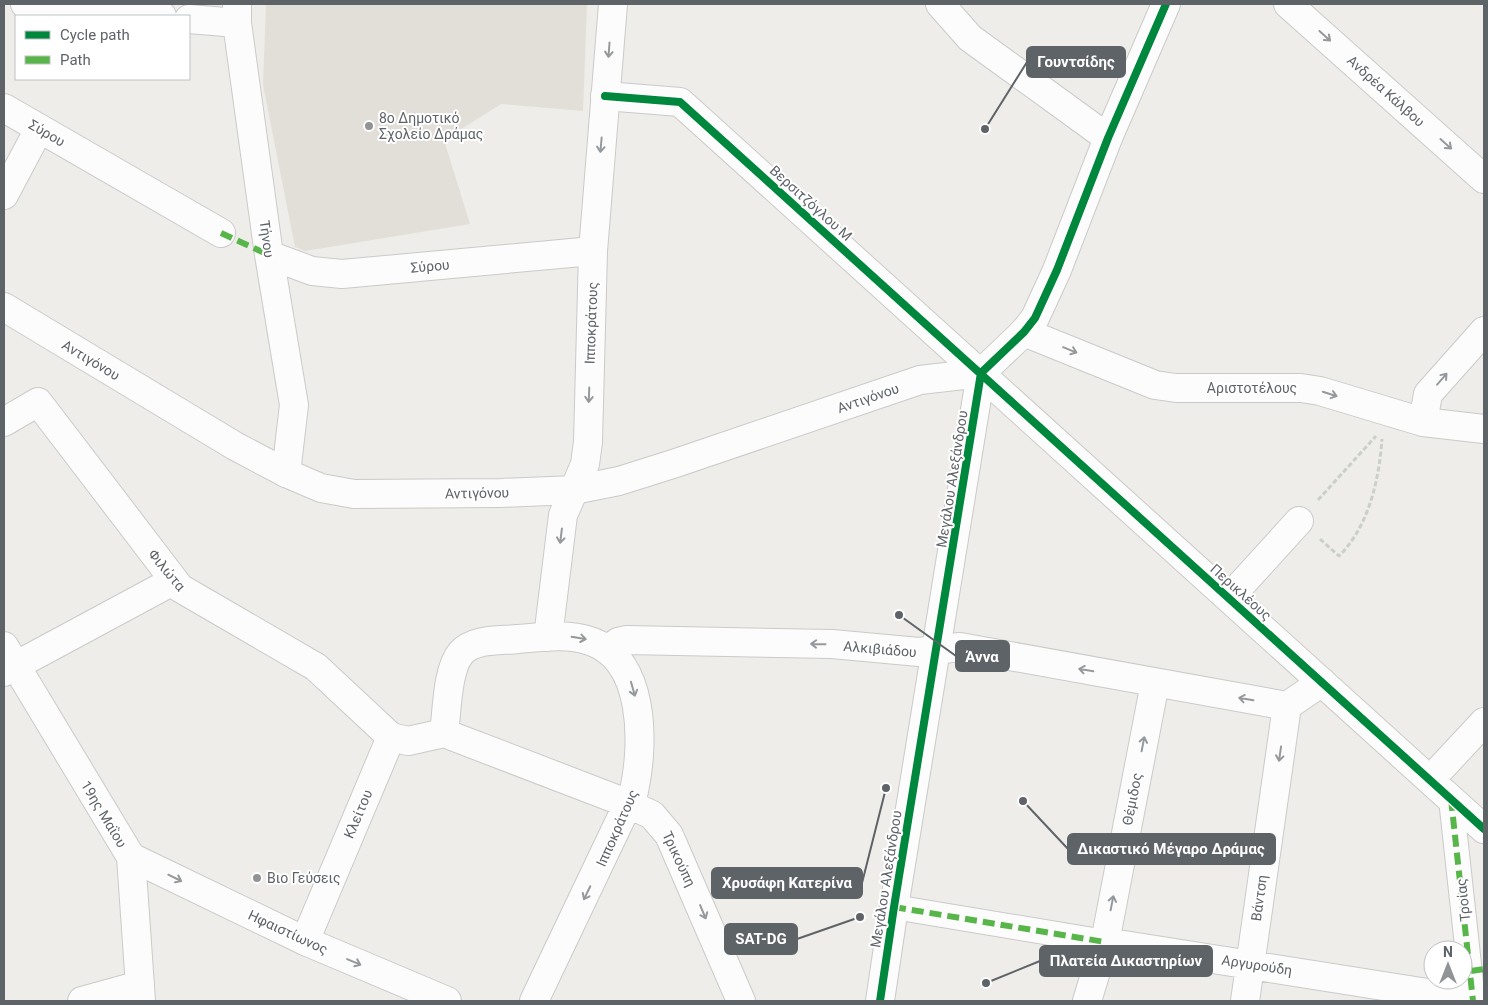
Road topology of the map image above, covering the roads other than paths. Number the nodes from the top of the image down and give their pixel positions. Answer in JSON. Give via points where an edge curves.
{"nodes":[{"id":1,"x":25,"y":4,"type":"edge"},
{"id":2,"x":612,"y":4,"type":"edge"},
{"id":3,"x":940,"y":4,"type":"edge"},
{"id":4,"x":1166,"y":4,"type":"edge"},
{"id":5,"x":1288,"y":4,"type":"edge"},
{"id":6,"x":237,"y":13,"type":"edge"},
{"id":7,"x":151,"y":15,"type":"edge"},
{"id":8,"x":190,"y":19,"type":"edge"},
{"id":9,"x":605,"y":96,"type":"junction"},
{"id":10,"x":4,"y":108,"type":"edge"},
{"id":11,"x":39,"y":129,"type":"junction"},
{"id":12,"x":1108,"y":138,"type":"junction"},
{"id":13,"x":1484,"y":179,"type":"edge"},
{"id":14,"x":4,"y":195,"type":"edge"},
{"id":15,"x":221,"y":233,"type":"dead end"},
{"id":16,"x":593,"y":251,"type":"junction"},
{"id":17,"x":269,"y":255,"type":"junction"},
{"id":18,"x":4,"y":307,"type":"edge"},
{"id":19,"x":1484,"y":330,"type":"edge"},
{"id":20,"x":1024,"y":332,"type":"junction"},
{"id":21,"x":981,"y":373,"type":"junction"},
{"id":22,"x":4,"y":422,"type":"edge"},
{"id":23,"x":1423,"y":422,"type":"junction"},
{"id":24,"x":1484,"y":429,"type":"edge"},
{"id":25,"x":286,"y":473,"type":"junction"},
{"id":26,"x":574,"y":490,"type":"junction"},
{"id":27,"x":1299,"y":521,"type":"road end"},
{"id":28,"x":173,"y":581,"type":"junction"},
{"id":29,"x":1229,"y":598,"type":"junction"},
{"id":30,"x":548,"y":637,"type":"junction"},
{"id":31,"x":607,"y":650,"type":"junction"},
{"id":32,"x":936,"y":651,"type":"junction"},
{"id":33,"x":8,"y":661,"type":"edge"},
{"id":34,"x":1322,"y":682,"type":"junction"},
{"id":35,"x":1155,"y":683,"type":"junction"},
{"id":36,"x":1287,"y":706,"type":"junction"},
{"id":37,"x":1484,"y":722,"type":"edge"},
{"id":38,"x":444,"y":733,"type":"junction"},
{"id":39,"x":391,"y":737,"type":"junction"},
{"id":40,"x":1430,"y":780,"type":"junction"},
{"id":41,"x":1451,"y":799,"type":"junction"},
{"id":42,"x":630,"y":804,"type":"junction"},
{"id":43,"x":1484,"y":829,"type":"edge"},
{"id":44,"x":131,"y":857,"type":"junction"},
{"id":45,"x":894,"y":907,"type":"junction"},
{"id":46,"x":305,"y":940,"type":"junction"},
{"id":47,"x":1104,"y":942,"type":"junction"},
{"id":48,"x":1250,"y":964,"type":"junction"},
{"id":49,"x":1478,"y":970,"type":"edge"},
{"id":50,"x":140,"y":993,"type":"edge"},
{"id":51,"x":82,"y":1001,"type":"edge"},
{"id":52,"x":447,"y":1001,"type":"edge"},
{"id":53,"x":534,"y":1001,"type":"edge"},
{"id":54,"x":741,"y":1001,"type":"edge"},
{"id":55,"x":880,"y":1001,"type":"edge"},
{"id":56,"x":1087,"y":1001,"type":"edge"},
{"id":57,"x":1245,"y":1001,"type":"edge"},
{"id":58,"x":1472,"y":1001,"type":"edge"}],
"edges":[{"from":1,"to":7,"type":"street"},
{"from":2,"to":9,"type":"street","name":"Ιπποκράτους","one_way":true},
{"from":3,"to":12,"type":"street","via":[[970,38]]},
{"from":4,"to":12,"type":"street"},
{"from":5,"to":13,"type":"street","name":"Ανδρέα Κάλβου","one_way":true},
{"from":6,"to":8,"type":"street"},
{"from":6,"to":17,"type":"street","name":"Τήνου"},
{"from":9,"to":16,"type":"street","name":"Ιπποκράτους","one_way":true},
{"from":9,"to":21,"type":"street","name":"Βερσιτζόγλου Μ","via":[[680,102]]},
{"from":10,"to":11,"type":"street","name":"Σύρου"},
{"from":11,"to":14,"type":"street"},
{"from":11,"to":15,"type":"street","name":"Σύρου"},
{"from":12,"to":20,"type":"street","via":[[1057,270],[1035,318]]},
{"from":16,"to":17,"type":"street","name":"Σύρου","via":[[342,274],[312,271]]},
{"from":16,"to":26,"type":"street","name":"Ιπποκράτους","one_way":true,"via":[[588,442],[585,464]]},
{"from":17,"to":25,"type":"street","name":"Τήνου","via":[[294,405]]},
{"from":18,"to":25,"type":"street","name":"Αντιγόνου","via":[[234,446]]},
{"from":23,"to":19,"type":"street","one_way":true,"via":[[1428,394]]},
{"from":20,"to":21,"type":"street"},
{"from":20,"to":23,"type":"street","name":"Αριστοτέλους","one_way":true,"via":[[1155,385],[1176,388],[1301,388],[1320,391],[1389,422]]},
{"from":21,"to":26,"type":"street","name":"Αντιγόνου","via":[[920,380],[676,463],[619,481]]},
{"from":21,"to":29,"type":"street","name":"Περικλέους"},
{"from":21,"to":32,"type":"street","name":"Μεγάλου Αλεξάνδρου"},
{"from":22,"to":28,"type":"street","name":"Φιλώτα","via":[[38,402]]},
{"from":23,"to":24,"type":"street","name":"Αριστοτέλους"},
{"from":25,"to":26,"type":"street","name":"Αντιγόνου","via":[[321,488],[354,494]]},
{"from":26,"to":30,"type":"street","name":"Ιπποκράτους","one_way":true,"via":[[563,516]]},
{"from":27,"to":29,"type":"street"},
{"from":28,"to":33,"type":"street"},
{"from":28,"to":39,"type":"street","name":"Φιλώτα","via":[[191,596],[316,667]]},
{"from":29,"to":34,"type":"street","name":"Περικλέους"},
{"from":30,"to":31,"type":"street","one_way":true,"via":[[579,638],[595,642]]},
{"from":30,"to":38,"type":"street","via":[[478,642],[461,652],[452,668]]},
{"from":32,"to":31,"type":"street","name":"Αλκιβιάδου","one_way":true,"via":[[832,644],[627,640]]},
{"from":31,"to":42,"type":"street","name":"Ιπποκράτους","one_way":true,"via":[[628,676],[637,710],[637,780]]},
{"from":35,"to":32,"type":"street","name":"Αλκιβιάδου","one_way":true,"via":[[960,647]]},
{"from":32,"to":45,"type":"street","name":"Μεγάλου Αλεξάνδρου"},
{"from":33,"to":44,"type":"street","name":"19ης Μαΐου"},
{"from":34,"to":36,"type":"street"},
{"from":34,"to":40,"type":"street","name":"Περικλέους"},
{"from":36,"to":35,"type":"street","name":"Αλκιβιάδου","one_way":true},
{"from":47,"to":35,"type":"street","name":"Θέμιδος","one_way":true},
{"from":36,"to":48,"type":"street","name":"Βάντση","one_way":true},
{"from":37,"to":40,"type":"street"},
{"from":38,"to":39,"type":"street","via":[[408,741]]},
{"from":38,"to":42,"type":"street","name":"Τρικούπη"},
{"from":39,"to":46,"type":"street","name":"Κλείτου"},
{"from":40,"to":41,"type":"street","name":"Περικλέους"},
{"from":41,"to":43,"type":"street","name":"Περικλέους"},
{"from":41,"to":49,"type":"street","name":"Τροίας"},
{"from":42,"to":53,"type":"street","name":"Ιπποκράτους","one_way":true},
{"from":42,"to":54,"type":"street","name":"Τρικούπη","one_way":true,"via":[[652,815],[669,835]]},
{"from":44,"to":46,"type":"street","name":"Ηφαιστίωνος","one_way":true},
{"from":44,"to":50,"type":"street","name":"19ης Μαΐου"},
{"from":45,"to":47,"type":"street","name":"Αργυρούδη"},
{"from":45,"to":55,"type":"street","name":"Μεγάλου Αλεξάνδρου"},
{"from":46,"to":52,"type":"street","name":"Ηφαιστίωνος","one_way":true},
{"from":47,"to":48,"type":"street","name":"Αργυρούδη"},
{"from":47,"to":56,"type":"street","name":"Θέμιδος"},
{"from":48,"to":57,"type":"street","name":"Βάντση"},
{"from":48,"to":58,"type":"street","name":"Αργυρούδη"},
{"from":49,"to":58,"type":"street","name":"Τροίας"},
{"from":50,"to":51,"type":"street"}]}
